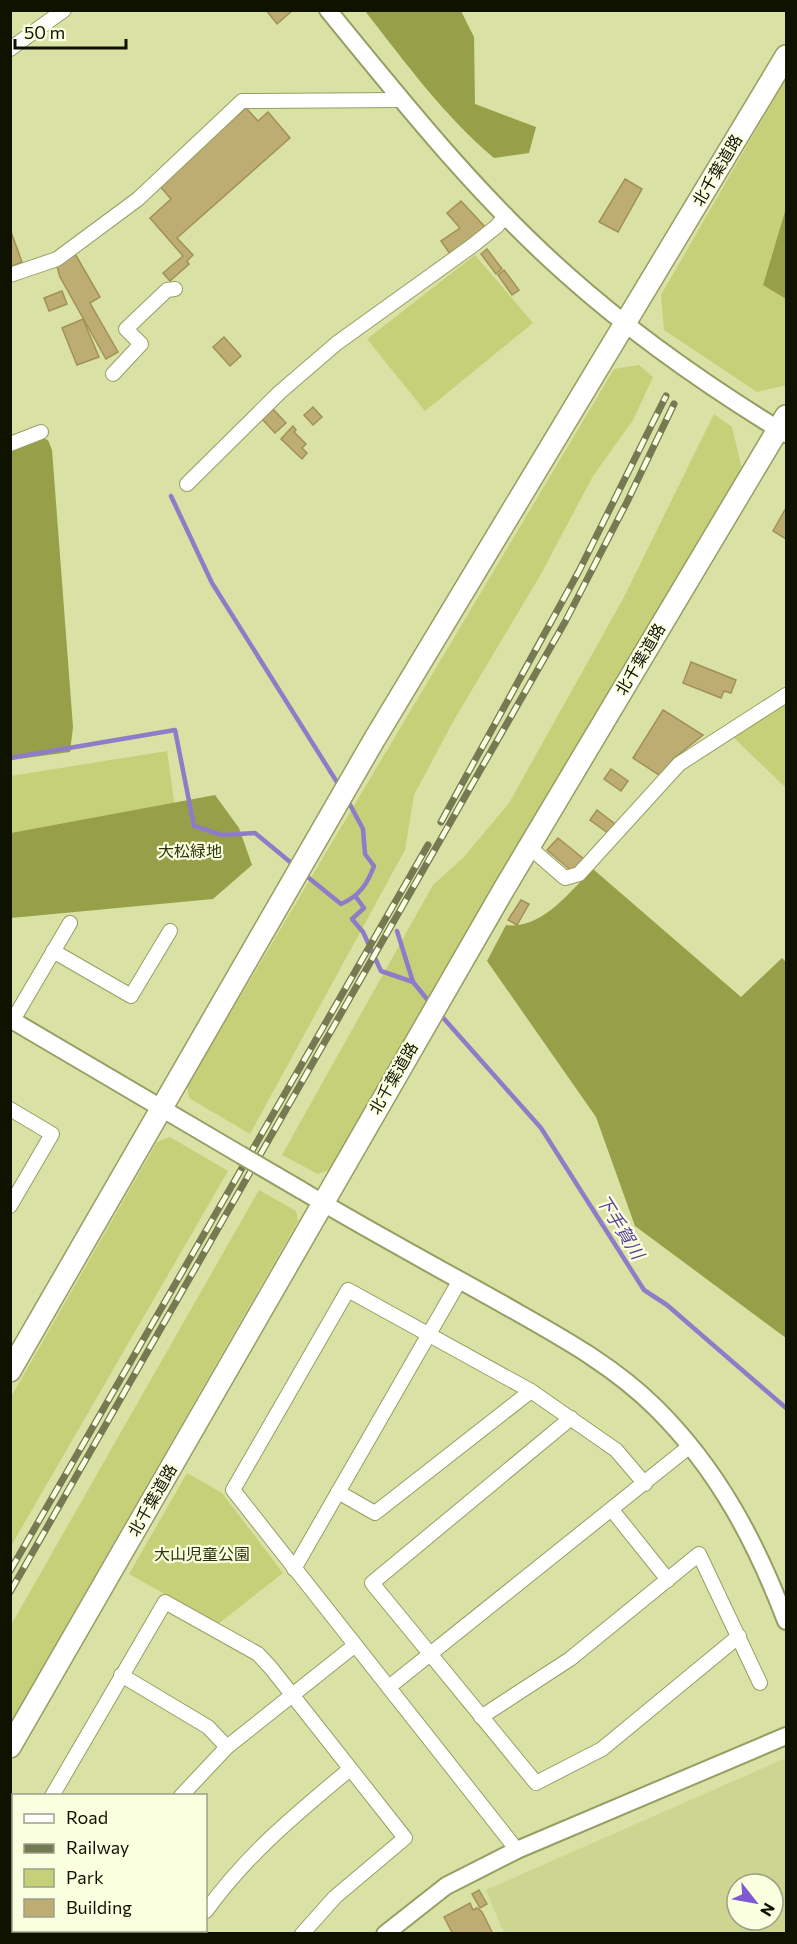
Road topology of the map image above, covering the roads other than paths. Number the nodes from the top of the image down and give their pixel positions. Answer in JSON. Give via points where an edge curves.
{"nodes":[{"id":1,"x":64,"y":10,"type":"edge"},
{"id":2,"x":328,"y":10,"type":"edge"},
{"id":3,"x":13,"y":43,"type":"edge"},
{"id":4,"x":786,"y":56,"type":"edge"},
{"id":5,"x":401,"y":100,"type":"junction"},
{"id":6,"x":506,"y":215,"type":"junction"},
{"id":7,"x":10,"y":275,"type":"edge"},
{"id":8,"x":175,"y":289,"type":"dead end"},
{"id":9,"x":624,"y":323,"type":"junction"},
{"id":10,"x":113,"y":374,"type":"dead end"},
{"id":11,"x":784,"y":427,"type":"edge"},
{"id":12,"x":41,"y":432,"type":"dead end"},
{"id":13,"x":10,"y":444,"type":"edge"},
{"id":14,"x":187,"y":484,"type":"dead end"},
{"id":15,"x":786,"y":695,"type":"edge"},
{"id":16,"x":528,"y":846,"type":"junction"},
{"id":17,"x":70,"y":923,"type":"dead end"},
{"id":18,"x":170,"y":930,"type":"dead end"},
{"id":19,"x":53,"y":951,"type":"junction"},
{"id":20,"x":11,"y":1022,"type":"edge"},
{"id":21,"x":161,"y":1108,"type":"junction"},
{"id":22,"x":10,"y":1109,"type":"edge"},
{"id":23,"x":322,"y":1203,"type":"junction"},
{"id":24,"x":10,"y":1206,"type":"edge"},
{"id":25,"x":460,"y":1280,"type":"junction"},
{"id":26,"x":429,"y":1334,"type":"junction"},
{"id":27,"x":10,"y":1371,"type":"edge"},
{"id":28,"x":531,"y":1391,"type":"junction"},
{"id":29,"x":571,"y":1418,"type":"junction"},
{"id":30,"x":690,"y":1446,"type":"junction"},
{"id":31,"x":645,"y":1484,"type":"junction"},
{"id":32,"x":338,"y":1492,"type":"junction"},
{"id":33,"x":612,"y":1510,"type":"junction"},
{"id":34,"x":294,"y":1569,"type":"junction"},
{"id":35,"x":668,"y":1580,"type":"junction"},
{"id":36,"x":786,"y":1622,"type":"edge"},
{"id":37,"x":739,"y":1636,"type":"junction"},
{"id":38,"x":354,"y":1646,"type":"junction"},
{"id":39,"x":430,"y":1654,"type":"junction"},
{"id":40,"x":121,"y":1675,"type":"junction"},
{"id":41,"x":760,"y":1683,"type":"dead end"},
{"id":42,"x":389,"y":1687,"type":"junction"},
{"id":43,"x":291,"y":1696,"type":"junction"},
{"id":44,"x":481,"y":1717,"type":"junction"},
{"id":45,"x":786,"y":1736,"type":"edge"},
{"id":46,"x":10,"y":1746,"type":"edge"},
{"id":47,"x":227,"y":1747,"type":"junction"},
{"id":48,"x":350,"y":1769,"type":"junction"},
{"id":49,"x":53,"y":1794,"type":"edge"},
{"id":50,"x":183,"y":1794,"type":"edge"},
{"id":51,"x":517,"y":1850,"type":"junction"},
{"id":52,"x":207,"y":1910,"type":"edge"},
{"id":53,"x":302,"y":1934,"type":"edge"},
{"id":54,"x":385,"y":1934,"type":"edge"}],
"edges":[{"from":1,"to":3,"type":"street"},
{"from":2,"to":5,"type":"street"},
{"from":4,"to":9,"type":"highway","name":"北千葉道路"},
{"from":5,"to":6,"type":"street"},
{"from":5,"to":7,"type":"street","via":[[242,101],[138,198],[57,259]]},
{"from":6,"to":9,"type":"street"},
{"from":6,"to":14,"type":"street","via":[[472,246],[328,350]]},
{"from":8,"to":10,"type":"street","via":[[167,290],[126,329],[141,344]]},
{"from":9,"to":11,"type":"street","via":[[700,379]]},
{"from":9,"to":21,"type":"highway","name":"北千葉道路","via":[[374,740]]},
{"from":11,"to":16,"type":"highway","name":"北千葉道路"},
{"from":12,"to":13,"type":"street"},
{"from":15,"to":16,"type":"street","via":[[679,764],[579,874],[565,878]]},
{"from":16,"to":23,"type":"highway","name":"北千葉道路"},
{"from":17,"to":19,"type":"street"},
{"from":18,"to":19,"type":"street","via":[[132,996]]},
{"from":19,"to":20,"type":"street"},
{"from":20,"to":21,"type":"street"},
{"from":21,"to":23,"type":"street","bridge":true},
{"from":21,"to":27,"type":"highway","name":"北千葉道路"},
{"from":22,"to":24,"type":"street","via":[[52,1134]]},
{"from":23,"to":25,"type":"street"},
{"from":23,"to":46,"type":"highway","name":"北千葉道路"},
{"from":25,"to":26,"type":"street"},
{"from":25,"to":30,"type":"street","via":[[609,1367],[658,1410]]},
{"from":26,"to":28,"type":"street"},
{"from":26,"to":32,"type":"street"},
{"from":26,"to":34,"type":"street","via":[[348,1290],[233,1490]]},
{"from":28,"to":29,"type":"street"},
{"from":28,"to":32,"type":"street","via":[[375,1513]]},
{"from":29,"to":31,"type":"street","via":[[616,1450]]},
{"from":29,"to":39,"type":"street","via":[[372,1583]]},
{"from":30,"to":31,"type":"street"},
{"from":30,"to":36,"type":"street","via":[[741,1518],[764,1562]]},
{"from":31,"to":33,"type":"street"},
{"from":32,"to":34,"type":"street"},
{"from":33,"to":35,"type":"street"},
{"from":33,"to":39,"type":"street"},
{"from":34,"to":38,"type":"street"},
{"from":35,"to":37,"type":"street","via":[[699,1554]]},
{"from":35,"to":44,"type":"street","via":[[570,1659]]},
{"from":37,"to":41,"type":"street"},
{"from":37,"to":44,"type":"street","via":[[602,1749],[536,1783]]},
{"from":38,"to":42,"type":"street"},
{"from":38,"to":43,"type":"street"},
{"from":39,"to":42,"type":"street"},
{"from":39,"to":44,"type":"street"},
{"from":40,"to":43,"type":"street","via":[[165,1602],[258,1654]]},
{"from":40,"to":47,"type":"street","via":[[208,1727]]},
{"from":40,"to":49,"type":"street"},
{"from":42,"to":51,"type":"street"},
{"from":43,"to":47,"type":"street"},
{"from":43,"to":48,"type":"street"},
{"from":45,"to":51,"type":"street"},
{"from":47,"to":50,"type":"street"},
{"from":48,"to":52,"type":"street","via":[[268,1837]]},
{"from":48,"to":53,"type":"street","via":[[405,1838],[335,1896]]},
{"from":51,"to":54,"type":"street","via":[[446,1886]]}]}
